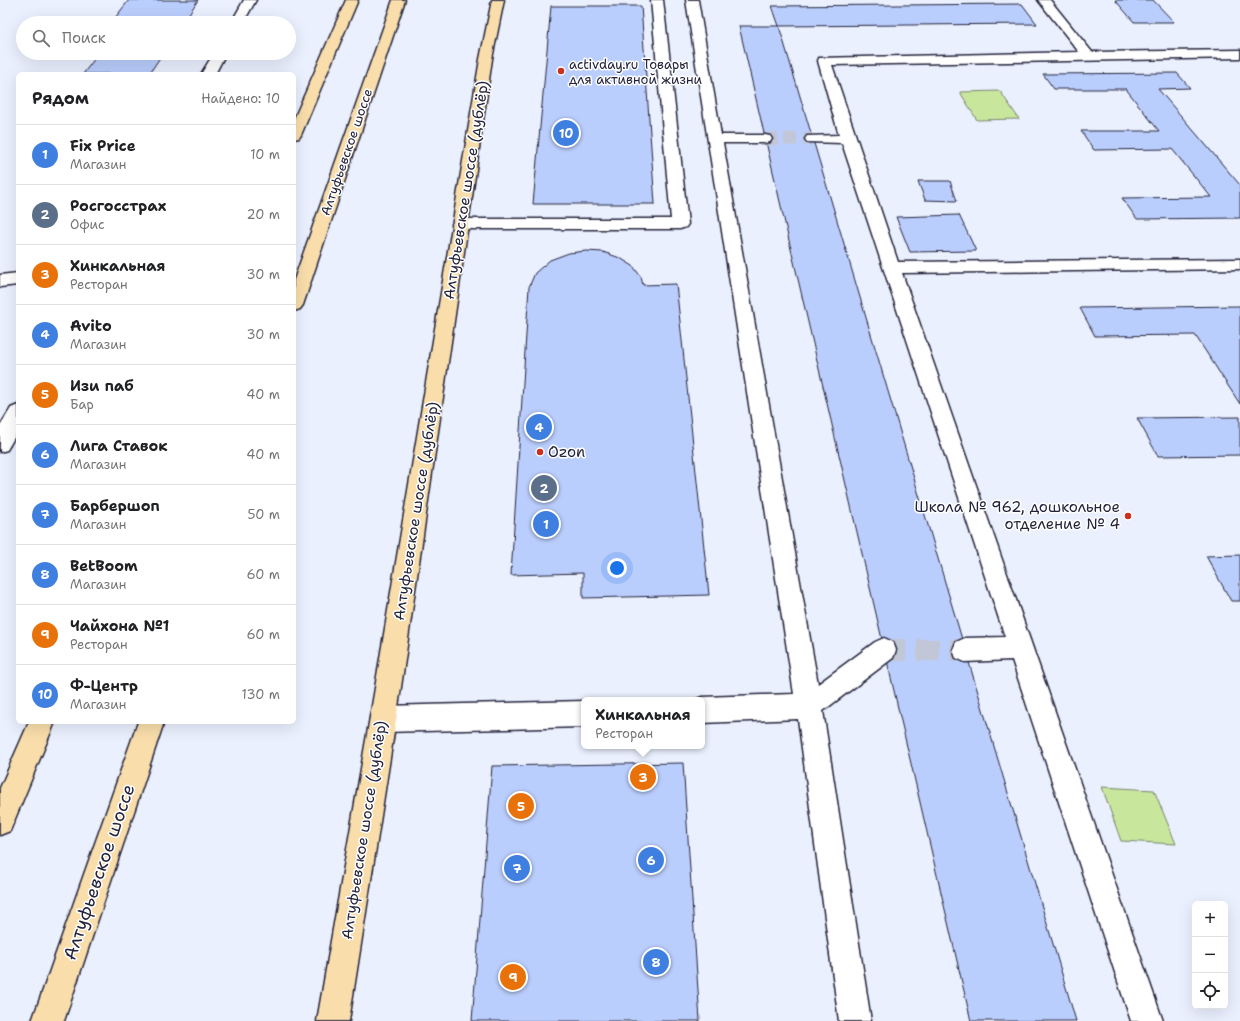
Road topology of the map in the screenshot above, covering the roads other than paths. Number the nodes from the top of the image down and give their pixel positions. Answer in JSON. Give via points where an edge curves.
{"nodes":[{"id":1,"x":250,"y":0,"type":"edge"},
{"id":2,"x":352,"y":0,"type":"edge"},
{"id":3,"x":399,"y":0,"type":"edge"},
{"id":4,"x":498,"y":0,"type":"edge"},
{"id":5,"x":657,"y":0,"type":"edge"},
{"id":6,"x":692,"y":0,"type":"edge"},
{"id":7,"x":1044,"y":0,"type":"edge"},
{"id":8,"x":241,"y":16,"type":"edge"},
{"id":9,"x":1240,"y":54,"type":"edge"},
{"id":10,"x":1088,"y":56,"type":"junction"},
{"id":11,"x":216,"y":60,"type":"edge"},
{"id":12,"x":209,"y":72,"type":"edge"},
{"id":13,"x":296,"y":130,"type":"edge"},
{"id":14,"x":714,"y":139,"type":"junction"},
{"id":15,"x":765,"y":139,"type":"tunnel mouth"},
{"id":16,"x":812,"y":139,"type":"tunnel mouth"},
{"id":17,"x":848,"y":139,"type":"junction"},
{"id":18,"x":460,"y":224,"type":"junction"},
{"id":19,"x":1240,"y":264,"type":"edge"},
{"id":20,"x":893,"y":268,"type":"junction"},
{"id":21,"x":16,"y":280,"type":"edge"},
{"id":22,"x":0,"y":281,"type":"edge"},
{"id":23,"x":296,"y":299,"type":"edge"},
{"id":24,"x":16,"y":416,"type":"edge"},
{"id":25,"x":0,"y":444,"type":"edge"},
{"id":26,"x":1021,"y":648,"type":"junction"},
{"id":27,"x":884,"y":650,"type":"tunnel mouth"},
{"id":28,"x":965,"y":650,"type":"tunnel mouth"},
{"id":29,"x":808,"y":706,"type":"junction"},
{"id":30,"x":705,"y":710,"type":"edge"},
{"id":31,"x":581,"y":714,"type":"edge"},
{"id":32,"x":383,"y":719,"type":"junction"},
{"id":33,"x":41,"y":724,"type":"edge"},
{"id":34,"x":150,"y":724,"type":"edge"},
{"id":35,"x":0,"y":821,"type":"edge"},
{"id":36,"x":48,"y":1021,"type":"edge"},
{"id":37,"x":333,"y":1021,"type":"edge"},
{"id":38,"x":855,"y":1021,"type":"edge"},
{"id":39,"x":1147,"y":1021,"type":"edge"}],
"edges":[{"from":1,"to":8,"type":"street"},
{"from":2,"to":13,"type":"main road"},
{"from":3,"to":23,"type":"main road","name":"Алтуфьевское шоссе"},
{"from":4,"to":18,"type":"main road","name":"Алтуфьевское шоссе (дублёр)"},
{"from":5,"to":18,"type":"street","via":[[680,224]]},
{"from":6,"to":14,"type":"street"},
{"from":7,"to":10,"type":"street"},
{"from":9,"to":10,"type":"street"},
{"from":10,"to":17,"type":"street","via":[[824,61]]},
{"from":11,"to":12,"type":"street"},
{"from":14,"to":15,"type":"street"},
{"from":14,"to":29,"type":"street"},
{"from":16,"to":17,"type":"street"},
{"from":17,"to":20,"type":"street"},
{"from":18,"to":32,"type":"main road","name":"Алтуфьевское шоссе (дублёр)"},
{"from":19,"to":20,"type":"street"},
{"from":20,"to":26,"type":"street"},
{"from":21,"to":22,"type":"street"},
{"from":24,"to":25,"type":"street"},
{"from":26,"to":28,"type":"street"},
{"from":26,"to":39,"type":"street"},
{"from":27,"to":29,"type":"street"},
{"from":29,"to":30,"type":"street"},
{"from":29,"to":38,"type":"street"},
{"from":31,"to":32,"type":"street"},
{"from":32,"to":37,"type":"main road","name":"Алтуфьевское шоссе (дублёр)"},
{"from":33,"to":35,"type":"main road"},
{"from":34,"to":36,"type":"main road","name":"Алтуфьевское шоссе"}]}
